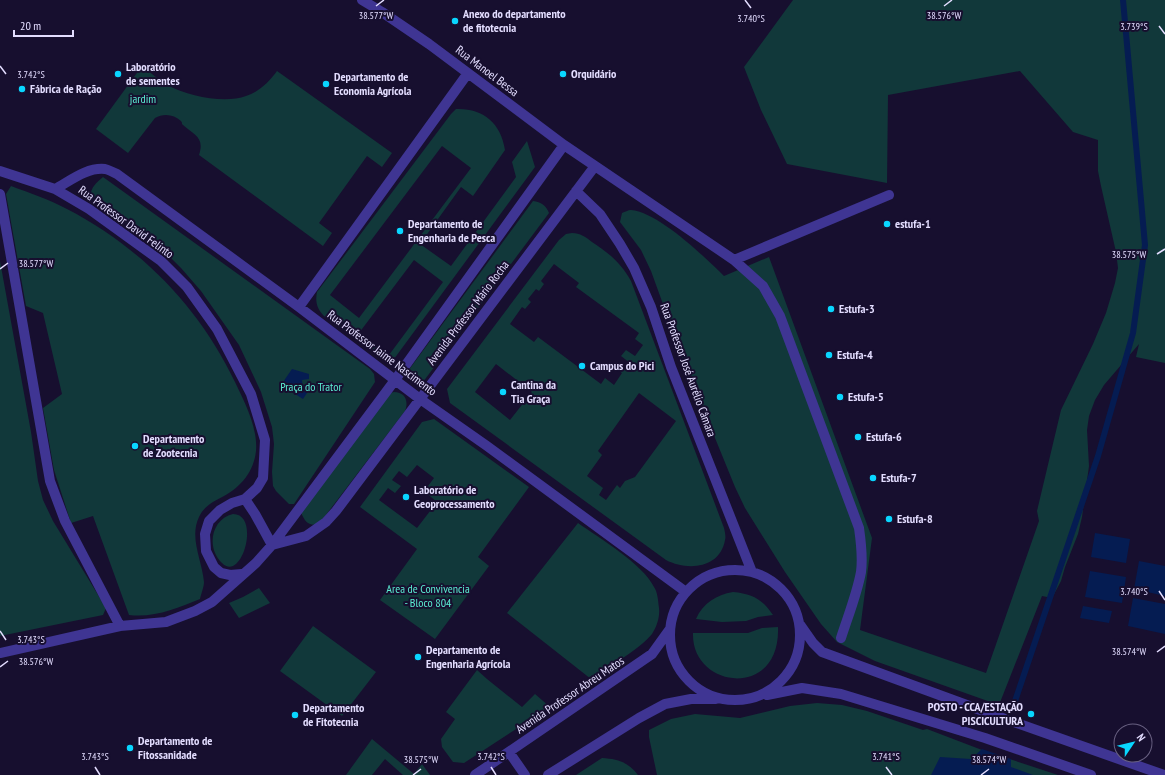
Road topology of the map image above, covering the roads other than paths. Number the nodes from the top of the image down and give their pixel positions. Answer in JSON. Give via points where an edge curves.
{"nodes":[{"id":1,"x":362,"y":0,"type":"edge"},
{"id":2,"x":468,"y":73,"type":"junction"},
{"id":3,"x":564,"y":145,"type":"junction"},
{"id":4,"x":595,"y":166,"type":"junction"},
{"id":5,"x":0,"y":172,"type":"edge"},
{"id":6,"x":55,"y":189,"type":"junction"},
{"id":7,"x":576,"y":191,"type":"junction"},
{"id":8,"x":0,"y":194,"type":"edge"},
{"id":9,"x":889,"y":195,"type":"dead end"},
{"id":10,"x":734,"y":260,"type":"junction"},
{"id":11,"x":298,"y":307,"type":"junction"},
{"id":12,"x":396,"y":380,"type":"junction"},
{"id":13,"x":420,"y":399,"type":"junction"},
{"id":14,"x":244,"y":499,"type":"junction"},
{"id":15,"x":272,"y":545,"type":"junction"},
{"id":16,"x":752,"y":572,"type":"junction"},
{"id":17,"x":242,"y":574,"type":"junction"},
{"id":18,"x":686,"y":592,"type":"junction"},
{"id":19,"x":800,"y":623,"type":"junction"},
{"id":20,"x":120,"y":626,"type":"junction"},
{"id":21,"x":670,"y":629,"type":"junction"},
{"id":22,"x":841,"y":638,"type":"dead end"},
{"id":23,"x":0,"y":653,"type":"edge"},
{"id":24,"x":759,"y":696,"type":"junction"},
{"id":25,"x":720,"y":699,"type":"junction"},
{"id":26,"x":509,"y":752,"type":"junction"},
{"id":27,"x":475,"y":775,"type":"edge"},
{"id":28,"x":525,"y":775,"type":"edge"},
{"id":29,"x":548,"y":775,"type":"edge"},
{"id":30,"x":1091,"y":775,"type":"edge"},
{"id":31,"x":1164,"y":775,"type":"edge"}],
"edges":[{"from":1,"to":2,"type":"street","name":"Rua Manoel Bessa"},
{"from":2,"to":3,"type":"street","name":"Rua Manoel Bessa"},
{"from":2,"to":11,"type":"street"},
{"from":3,"to":4,"type":"street","name":"Rua Manoel Bessa"},
{"from":3,"to":12,"type":"street","name":"Avenida Professor Mário Rocha"},
{"from":4,"to":7,"type":"street","name":"Avenida Professor Mário Rocha"},
{"from":4,"to":10,"type":"street","name":"Rua Manoel Bessa"},
{"from":5,"to":6,"type":"street","name":"Rua Professor David Felinto"},
{"from":6,"to":11,"type":"street","name":"Rua Professor Jaime Nascimento","via":[[95,169],[106,169],[117,174]]},
{"from":6,"to":14,"type":"street","name":"Rua Professor David Felinto","via":[[89,209],[161,260],[187,287],[217,329],[251,394],[265,440],[263,478],[257,488]]},
{"from":7,"to":13,"type":"street","name":"Avenida Professor Mário Rocha"},
{"from":7,"to":16,"type":"street","name":"Rua Professor José Aurélio Câmara","via":[[600,214],[634,268]]},
{"from":8,"to":20,"type":"street","via":[[50,481],[65,521]]},
{"from":9,"to":10,"type":"street"},
{"from":10,"to":22,"type":"street","name":"Rua Manoel Bessa","via":[[763,286],[780,316],[859,528],[862,548],[861,570]]},
{"from":11,"to":12,"type":"street","name":"Rua Professor Jaime Nascimento"},
{"from":12,"to":13,"type":"street","name":"Rua Professor Jaime Nascimento"},
{"from":12,"to":15,"type":"street","name":"Avenida Professor Mário Rocha"},
{"from":13,"to":15,"type":"street","name":"Avenida Professor Mário Rocha","via":[[326,522],[306,536]]},
{"from":13,"to":18,"type":"street","name":"Rua Professor Jaime Nascimento"},
{"from":14,"to":15,"type":"street"},
{"from":14,"to":17,"type":"street","name":"Rua Professor David Felinto","via":[[232,502],[220,510],[209,521],[205,534],[206,550],[214,567],[221,573]]},
{"from":15,"to":17,"type":"street","name":"Avenida Professor Mário Rocha"},
{"from":16,"to":18,"type":"street","via":[[719,572],[700,580]]},
{"from":16,"to":19,"type":"street","via":[[778,586],[792,603]]},
{"from":17,"to":20,"type":"street","name":"Avenida Professor Mário Rocha","via":[[212,602],[195,611],[166,622]]},
{"from":18,"to":21,"type":"street","via":[[675,609]]},
{"from":19,"to":24,"type":"street","via":[[800,645],[789,672],[776,687]]},
{"from":19,"to":31,"type":"street","via":[[822,652]]},
{"from":20,"to":23,"type":"street","name":"Avenida Professor Mário Rocha"},
{"from":21,"to":25,"type":"street","via":[[671,648],[677,665],[688,680],[702,692]]},
{"from":21,"to":26,"type":"street","name":"Avenida Professor Abreu Matos","via":[[652,654]]},
{"from":24,"to":25,"type":"street","via":[[740,701]]},
{"from":24,"to":30,"type":"street","via":[[802,688],[841,694],[985,738]]},
{"from":25,"to":29,"type":"street","via":[[691,699],[665,704],[633,721]]},
{"from":26,"to":27,"type":"street","name":"Avenida Professor Abreu Matos"},
{"from":26,"to":28,"type":"street"}]}
